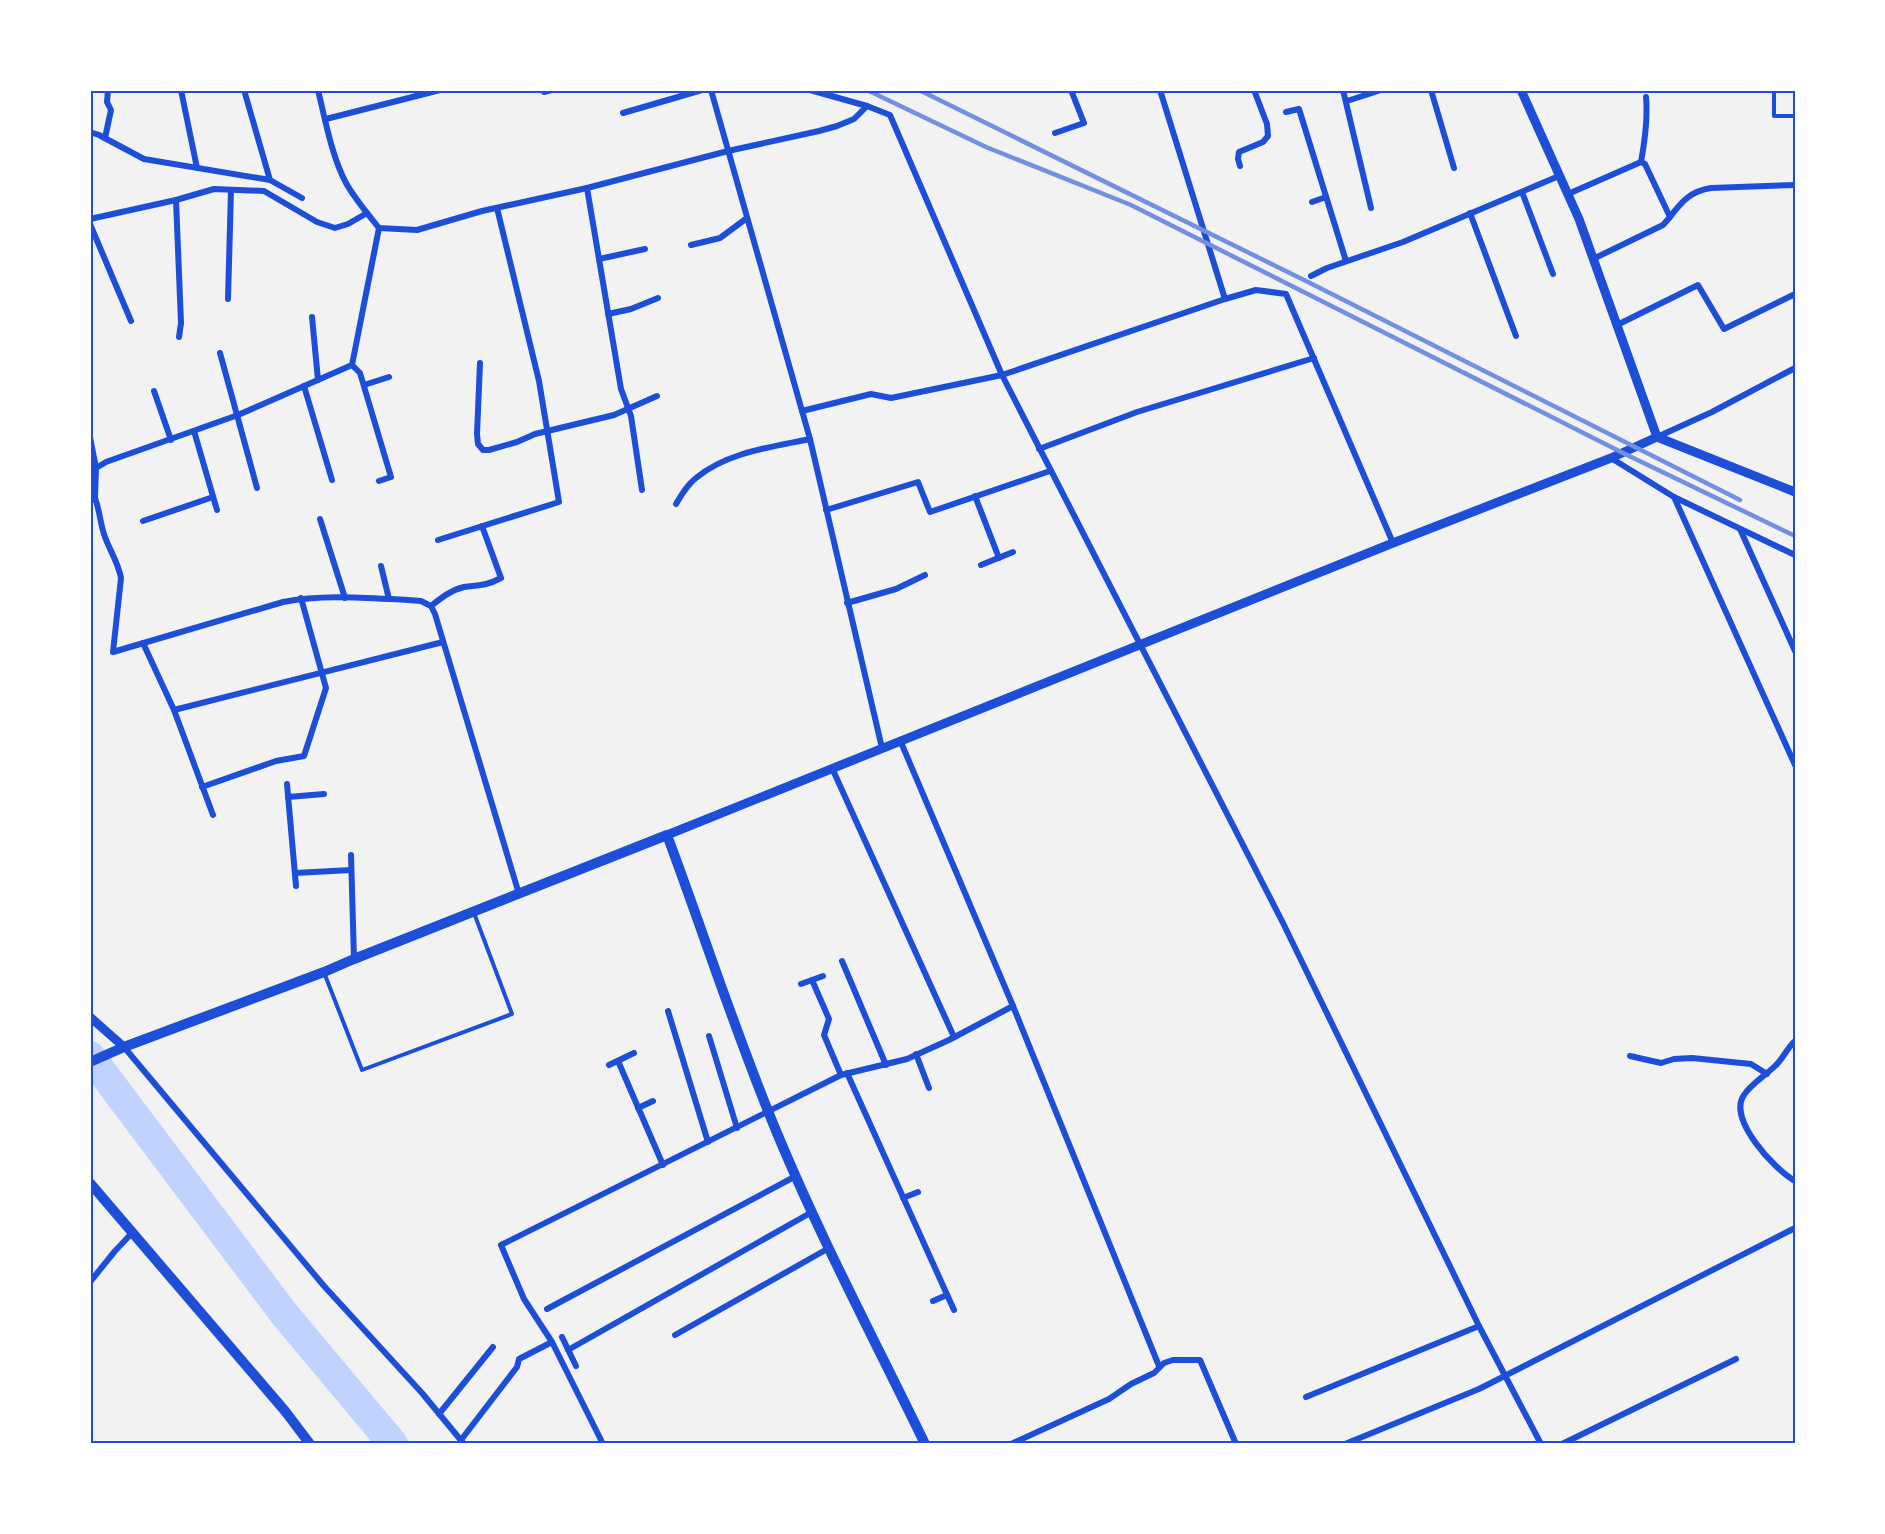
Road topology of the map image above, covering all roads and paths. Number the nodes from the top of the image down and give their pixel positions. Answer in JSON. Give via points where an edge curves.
{"nodes":[{"id":1,"x":108,"y":90,"type":"edge"},
{"id":2,"x":181,"y":90,"type":"edge"},
{"id":3,"x":244,"y":90,"type":"edge"},
{"id":4,"x":318,"y":90,"type":"edge"},
{"id":5,"x":440,"y":90,"type":"edge"},
{"id":6,"x":552,"y":90,"type":"edge"},
{"id":7,"x":702,"y":90,"type":"edge"},
{"id":8,"x":711,"y":90,"type":"edge"},
{"id":9,"x":810,"y":90,"type":"edge"},
{"id":10,"x":1071,"y":90,"type":"edge"},
{"id":11,"x":1160,"y":90,"type":"edge"},
{"id":12,"x":1254,"y":90,"type":"edge"},
{"id":13,"x":1343,"y":90,"type":"edge"},
{"id":14,"x":1381,"y":90,"type":"edge"},
{"id":15,"x":1431,"y":90,"type":"edge"},
{"id":16,"x":1521,"y":90,"type":"edge"},
{"id":17,"x":1774,"y":90,"type":"edge"},
{"id":18,"x":544,"y":92,"type":"dead end"},
{"id":19,"x":1646,"y":97,"type":"dead end"},
{"id":20,"x":1347,"y":102,"type":"junction"},
{"id":21,"x":867,"y":106,"type":"junction"},
{"id":22,"x":1286,"y":112,"type":"dead end"},
{"id":23,"x":624,"y":113,"type":"dead end"},
{"id":24,"x":1795,"y":116,"type":"edge"},
{"id":25,"x":326,"y":119,"type":"junction"},
{"id":26,"x":90,"y":132,"type":"edge"},
{"id":27,"x":1054,"y":133,"type":"dead end"},
{"id":28,"x":105,"y":138,"type":"junction"},
{"id":29,"x":728,"y":151,"type":"junction"},
{"id":30,"x":1641,"y":162,"type":"junction"},
{"id":31,"x":1240,"y":166,"type":"dead end"},
{"id":32,"x":197,"y":168,"type":"junction"},
{"id":33,"x":1454,"y":168,"type":"dead end"},
{"id":34,"x":1559,"y":176,"type":"junction"},
{"id":35,"x":270,"y":180,"type":"junction"},
{"id":36,"x":1795,"y":185,"type":"edge"},
{"id":37,"x":587,"y":188,"type":"junction"},
{"id":38,"x":231,"y":190,"type":"junction"},
{"id":39,"x":1522,"y":192,"type":"junction"},
{"id":40,"x":1568,"y":194,"type":"junction"},
{"id":41,"x":1326,"y":197,"type":"junction"},
{"id":42,"x":302,"y":198,"type":"dead end"},
{"id":43,"x":176,"y":200,"type":"junction"},
{"id":44,"x":1312,"y":202,"type":"dead end"},
{"id":45,"x":497,"y":208,"type":"junction"},
{"id":46,"x":1371,"y":208,"type":"dead end"},
{"id":47,"x":367,"y":213,"type":"junction"},
{"id":48,"x":1470,"y":213,"type":"junction"},
{"id":49,"x":1670,"y":217,"type":"junction"},
{"id":50,"x":747,"y":218,"type":"junction"},
{"id":51,"x":90,"y":219,"type":"edge"},
{"id":52,"x":90,"y":224,"type":"edge"},
{"id":53,"x":379,"y":228,"type":"junction"},
{"id":54,"x":691,"y":245,"type":"dead end"},
{"id":55,"x":645,"y":249,"type":"dead end"},
{"id":56,"x":1593,"y":259,"type":"junction"},
{"id":57,"x":599,"y":260,"type":"junction"},
{"id":58,"x":1346,"y":261,"type":"junction"},
{"id":59,"x":1553,"y":274,"type":"dead end"},
{"id":60,"x":1311,"y":276,"type":"dead end"},
{"id":61,"x":1795,"y":294,"type":"edge"},
{"id":62,"x":658,"y":298,"type":"dead end"},
{"id":63,"x":228,"y":299,"type":"dead end"},
{"id":64,"x":1225,"y":299,"type":"junction"},
{"id":65,"x":608,"y":314,"type":"junction"},
{"id":66,"x":312,"y":317,"type":"dead end"},
{"id":67,"x":131,"y":321,"type":"dead end"},
{"id":68,"x":1617,"y":325,"type":"junction"},
{"id":69,"x":1516,"y":336,"type":"dead end"},
{"id":70,"x":179,"y":337,"type":"dead end"},
{"id":71,"x":220,"y":353,"type":"dead end"},
{"id":72,"x":1314,"y":358,"type":"junction"},
{"id":73,"x":480,"y":363,"type":"dead end"},
{"id":74,"x":352,"y":365,"type":"junction"},
{"id":75,"x":1795,"y":368,"type":"edge"},
{"id":76,"x":1002,"y":375,"type":"junction"},
{"id":77,"x":389,"y":377,"type":"dead end"},
{"id":78,"x":318,"y":380,"type":"junction"},
{"id":79,"x":364,"y":385,"type":"junction"},
{"id":80,"x":304,"y":386,"type":"junction"},
{"id":81,"x":154,"y":391,"type":"dead end"},
{"id":82,"x":657,"y":396,"type":"dead end"},
{"id":83,"x":628,"y":409,"type":"junction"},
{"id":84,"x":802,"y":411,"type":"junction"},
{"id":85,"x":238,"y":415,"type":"junction"},
{"id":86,"x":194,"y":431,"type":"junction"},
{"id":87,"x":548,"y":431,"type":"junction"},
{"id":88,"x":90,"y":437,"type":"edge"},
{"id":89,"x":1657,"y":437,"type":"junction"},
{"id":90,"x":810,"y":439,"type":"junction"},
{"id":91,"x":171,"y":440,"type":"junction"},
{"id":92,"x":1039,"y":449,"type":"junction"},
{"id":93,"x":1611,"y":458,"type":"junction"},
{"id":94,"x":96,"y":468,"type":"junction"},
{"id":95,"x":1050,"y":471,"type":"junction"},
{"id":96,"x":332,"y":480,"type":"dead end"},
{"id":97,"x":379,"y":481,"type":"dead end"},
{"id":98,"x":257,"y":488,"type":"dead end"},
{"id":99,"x":642,"y":490,"type":"dead end"},
{"id":100,"x":1795,"y":492,"type":"edge"},
{"id":101,"x":975,"y":496,"type":"junction"},
{"id":102,"x":213,"y":497,"type":"junction"},
{"id":103,"x":1674,"y":497,"type":"junction"},
{"id":104,"x":93,"y":500,"type":"edge"},
{"id":105,"x":676,"y":504,"type":"dead end"},
{"id":106,"x":217,"y":510,"type":"dead end"},
{"id":107,"x":826,"y":510,"type":"junction"},
{"id":108,"x":320,"y":519,"type":"dead end"},
{"id":109,"x":142,"y":521,"type":"dead end"},
{"id":110,"x":482,"y":526,"type":"junction"},
{"id":111,"x":1739,"y":528,"type":"junction"},
{"id":112,"x":438,"y":540,"type":"dead end"},
{"id":113,"x":1393,"y":543,"type":"junction"},
{"id":114,"x":1013,"y":552,"type":"dead end"},
{"id":115,"x":1795,"y":555,"type":"edge"},
{"id":116,"x":999,"y":558,"type":"junction"},
{"id":117,"x":981,"y":565,"type":"dead end"},
{"id":118,"x":381,"y":566,"type":"dead end"},
{"id":119,"x":925,"y":575,"type":"dead end"},
{"id":120,"x":301,"y":598,"type":"junction"},
{"id":121,"x":345,"y":598,"type":"junction"},
{"id":122,"x":389,"y":599,"type":"junction"},
{"id":123,"x":847,"y":603,"type":"junction"},
{"id":124,"x":431,"y":606,"type":"junction"},
{"id":125,"x":443,"y":642,"type":"junction"},
{"id":126,"x":143,"y":643,"type":"junction"},
{"id":127,"x":1139,"y":645,"type":"junction"},
{"id":128,"x":1795,"y":651,"type":"edge"},
{"id":129,"x":322,"y":673,"type":"junction"},
{"id":130,"x":174,"y":710,"type":"junction"},
{"id":131,"x":900,"y":740,"type":"junction"},
{"id":132,"x":882,"y":748,"type":"junction"},
{"id":133,"x":1795,"y":765,"type":"edge"},
{"id":134,"x":832,"y":768,"type":"junction"},
{"id":135,"x":286,"y":784,"type":"dead end"},
{"id":136,"x":202,"y":787,"type":"junction"},
{"id":137,"x":324,"y":794,"type":"dead end"},
{"id":138,"x":288,"y":797,"type":"junction"},
{"id":139,"x":213,"y":815,"type":"dead end"},
{"id":140,"x":667,"y":835,"type":"junction"},
{"id":141,"x":351,"y":855,"type":"dead end"},
{"id":142,"x":351,"y":870,"type":"junction"},
{"id":143,"x":295,"y":873,"type":"junction"},
{"id":144,"x":296,"y":886,"type":"dead end"},
{"id":145,"x":519,"y":894,"type":"junction"},
{"id":146,"x":473,"y":912,"type":"junction"},
{"id":147,"x":354,"y":959,"type":"junction"},
{"id":148,"x":842,"y":961,"type":"dead end"},
{"id":149,"x":324,"y":972,"type":"junction"},
{"id":150,"x":823,"y":976,"type":"dead end"},
{"id":151,"x":812,"y":980,"type":"junction"},
{"id":152,"x":801,"y":984,"type":"dead end"},
{"id":153,"x":1012,"y":1006,"type":"junction"},
{"id":154,"x":668,"y":1011,"type":"dead end"},
{"id":155,"x":90,"y":1017,"type":"edge"},
{"id":156,"x":709,"y":1036,"type":"dead end"},
{"id":157,"x":954,"y":1037,"type":"junction"},
{"id":158,"x":1795,"y":1041,"type":"edge"},
{"id":159,"x":124,"y":1047,"type":"junction"},
{"id":160,"x":634,"y":1053,"type":"dead end"},
{"id":161,"x":916,"y":1054,"type":"junction"},
{"id":162,"x":1630,"y":1056,"type":"dead end"},
{"id":163,"x":618,"y":1061,"type":"junction"},
{"id":164,"x":90,"y":1062,"type":"edge"},
{"id":165,"x":609,"y":1065,"type":"dead end"},
{"id":166,"x":886,"y":1065,"type":"junction"},
{"id":167,"x":844,"y":1074,"type":"junction"},
{"id":168,"x":1767,"y":1074,"type":"junction"},
{"id":169,"x":929,"y":1088,"type":"dead end"},
{"id":170,"x":654,"y":1101,"type":"dead end"},
{"id":171,"x":638,"y":1108,"type":"junction"},
{"id":172,"x":768,"y":1112,"type":"junction"},
{"id":173,"x":738,"y":1128,"type":"junction"},
{"id":174,"x":708,"y":1142,"type":"junction"},
{"id":175,"x":663,"y":1165,"type":"junction"},
{"id":176,"x":796,"y":1176,"type":"junction"},
{"id":177,"x":1795,"y":1180,"type":"edge"},
{"id":178,"x":90,"y":1183,"type":"edge"},
{"id":179,"x":918,"y":1192,"type":"dead end"},
{"id":180,"x":903,"y":1198,"type":"junction"},
{"id":181,"x":812,"y":1212,"type":"junction"},
{"id":182,"x":1795,"y":1228,"type":"edge"},
{"id":183,"x":132,"y":1233,"type":"junction"},
{"id":184,"x":829,"y":1248,"type":"junction"},
{"id":185,"x":90,"y":1282,"type":"edge"},
{"id":186,"x":946,"y":1295,"type":"junction"},
{"id":187,"x":933,"y":1301,"type":"dead end"},
{"id":188,"x":547,"y":1309,"type":"dead end"},
{"id":189,"x":954,"y":1310,"type":"dead end"},
{"id":190,"x":1479,"y":1326,"type":"junction"},
{"id":191,"x":675,"y":1335,"type":"dead end"},
{"id":192,"x":562,"y":1337,"type":"dead end"},
{"id":193,"x":552,"y":1342,"type":"junction"},
{"id":194,"x":493,"y":1347,"type":"dead end"},
{"id":195,"x":568,"y":1350,"type":"junction"},
{"id":196,"x":1737,"y":1359,"type":"dead end"},
{"id":197,"x":576,"y":1366,"type":"dead end"},
{"id":198,"x":1159,"y":1366,"type":"junction"},
{"id":199,"x":1504,"y":1376,"type":"junction"},
{"id":200,"x":1306,"y":1397,"type":"dead end"},
{"id":201,"x":439,"y":1414,"type":"junction"},
{"id":202,"x":463,"y":1442,"type":"edge"},
{"id":203,"x":309,"y":1444,"type":"edge"},
{"id":204,"x":603,"y":1444,"type":"edge"},
{"id":205,"x":925,"y":1444,"type":"edge"},
{"id":206,"x":1011,"y":1444,"type":"edge"},
{"id":207,"x":1236,"y":1444,"type":"edge"},
{"id":208,"x":1345,"y":1444,"type":"edge"},
{"id":209,"x":1541,"y":1444,"type":"edge"},
{"id":210,"x":1563,"y":1444,"type":"edge"}],
"edges":[{"from":1,"to":28,"type":"street","via":[[111,111]]},
{"from":2,"to":32,"type":"street"},
{"from":3,"to":35,"type":"street"},
{"from":4,"to":25,"type":"street"},
{"from":5,"to":25,"type":"street"},
{"from":6,"to":18,"type":"street"},
{"from":7,"to":23,"type":"street"},
{"from":8,"to":29,"type":"street"},
{"from":9,"to":21,"type":"street"},
{"from":10,"to":27,"type":"street","via":[[1084,123]]},
{"from":11,"to":64,"type":"street"},
{"from":12,"to":31,"type":"street","via":[[1268,136],[1239,152]]},
{"from":13,"to":20,"type":"street"},
{"from":14,"to":20,"type":"street"},
{"from":15,"to":33,"type":"street"},
{"from":16,"to":34,"type":"street"},
{"from":17,"to":24,"type":"lane","via":[[1774,116]]},
{"from":19,"to":30,"type":"street"},
{"from":20,"to":46,"type":"street"},
{"from":21,"to":29,"type":"street","via":[[854,119],[837,126]]},
{"from":21,"to":76,"type":"street","via":[[890,114]]},
{"from":22,"to":41,"type":"street","via":[[1299,109]]},
{"from":25,"to":47,"type":"street","via":[[345,180]]},
{"from":26,"to":28,"type":"street"},
{"from":28,"to":32,"type":"street","via":[[144,159]]},
{"from":29,"to":37,"type":"street"},
{"from":29,"to":50,"type":"street"},
{"from":30,"to":40,"type":"street"},
{"from":30,"to":49,"type":"street"},
{"from":32,"to":35,"type":"street"},
{"from":34,"to":39,"type":"street"},
{"from":34,"to":40,"type":"street"},
{"from":35,"to":42,"type":"street"},
{"from":36,"to":49,"type":"street","via":[[1699,190],[1682,201]]},
{"from":37,"to":45,"type":"street"},
{"from":37,"to":57,"type":"street"},
{"from":38,"to":43,"type":"street","via":[[214,189]]},
{"from":38,"to":47,"type":"street","via":[[264,191],[335,228]]},
{"from":38,"to":63,"type":"street"},
{"from":39,"to":48,"type":"street"},
{"from":39,"to":59,"type":"street"},
{"from":40,"to":56,"type":"street"},
{"from":41,"to":44,"type":"street"},
{"from":41,"to":58,"type":"street"},
{"from":43,"to":51,"type":"street"},
{"from":43,"to":70,"type":"street"},
{"from":45,"to":53,"type":"street","via":[[417,230]]},
{"from":45,"to":87,"type":"street"},
{"from":47,"to":53,"type":"street"},
{"from":48,"to":58,"type":"street"},
{"from":48,"to":69,"type":"street"},
{"from":49,"to":56,"type":"street","via":[[1663,225]]},
{"from":50,"to":54,"type":"street","via":[[720,238]]},
{"from":50,"to":84,"type":"street"},
{"from":52,"to":67,"type":"street"},
{"from":53,"to":74,"type":"street"},
{"from":55,"to":57,"type":"street"},
{"from":56,"to":68,"type":"street"},
{"from":57,"to":65,"type":"street"},
{"from":58,"to":60,"type":"street"},
{"from":61,"to":68,"type":"street","via":[[1724,330],[1698,285]]},
{"from":62,"to":65,"type":"street"},
{"from":64,"to":72,"type":"street","via":[[1256,290],[1286,294]]},
{"from":64,"to":76,"type":"street"},
{"from":65,"to":83,"type":"street"},
{"from":66,"to":78,"type":"street"},
{"from":68,"to":89,"type":"street"},
{"from":71,"to":85,"type":"street"},
{"from":72,"to":92,"type":"street","via":[[1148,409]]},
{"from":72,"to":113,"type":"street"},
{"from":73,"to":87,"type":"street","via":[[477,434],[483,450]]},
{"from":74,"to":78,"type":"street"},
{"from":74,"to":79,"type":"street"},
{"from":75,"to":89,"type":"street"},
{"from":76,"to":84,"type":"street","via":[[891,398],[872,394]]},
{"from":76,"to":92,"type":"street"},
{"from":77,"to":79,"type":"street"},
{"from":78,"to":80,"type":"street"},
{"from":79,"to":97,"type":"street","via":[[391,477]]},
{"from":80,"to":85,"type":"street"},
{"from":80,"to":96,"type":"street"},
{"from":81,"to":91,"type":"street"},
{"from":82,"to":83,"type":"street"},
{"from":83,"to":87,"type":"street"},
{"from":83,"to":99,"type":"street"},
{"from":84,"to":90,"type":"street"},
{"from":85,"to":86,"type":"street"},
{"from":85,"to":98,"type":"street"},
{"from":86,"to":91,"type":"street"},
{"from":86,"to":102,"type":"street"},
{"from":87,"to":110,"type":"street","via":[[559,502]]},
{"from":88,"to":94,"type":"street"},
{"from":89,"to":93,"type":"street"},
{"from":89,"to":100,"type":"street"},
{"from":90,"to":105,"type":"street","via":[[751,452],[717,465],[696,478]]},
{"from":90,"to":107,"type":"street"},
{"from":91,"to":94,"type":"street"},
{"from":92,"to":95,"type":"street"},
{"from":93,"to":103,"type":"street"},
{"from":93,"to":113,"type":"street"},
{"from":94,"to":104,"type":"street"},
{"from":95,"to":101,"type":"street"},
{"from":95,"to":127,"type":"street"},
{"from":101,"to":107,"type":"street","via":[[930,512],[918,482]]},
{"from":101,"to":116,"type":"street"},
{"from":102,"to":106,"type":"street"},
{"from":102,"to":109,"type":"street"},
{"from":103,"to":111,"type":"street"},
{"from":103,"to":133,"type":"street"},
{"from":104,"to":126,"type":"street","via":[[121,578],[113,652]]},
{"from":107,"to":123,"type":"street"},
{"from":108,"to":121,"type":"street"},
{"from":110,"to":112,"type":"street"},
{"from":110,"to":124,"type":"street","via":[[501,578],[488,585],[452,591]]},
{"from":111,"to":115,"type":"street"},
{"from":111,"to":128,"type":"street"},
{"from":113,"to":127,"type":"street"},
{"from":114,"to":116,"type":"street"},
{"from":116,"to":117,"type":"street"},
{"from":118,"to":122,"type":"street"},
{"from":119,"to":123,"type":"street","via":[[896,589]]},
{"from":120,"to":121,"type":"street"},
{"from":120,"to":126,"type":"street"},
{"from":120,"to":129,"type":"street"},
{"from":121,"to":122,"type":"street"},
{"from":122,"to":124,"type":"street","via":[[421,601]]},
{"from":123,"to":132,"type":"street"},
{"from":124,"to":125,"type":"street"},
{"from":125,"to":129,"type":"street"},
{"from":125,"to":145,"type":"street"},
{"from":126,"to":130,"type":"street"},
{"from":127,"to":131,"type":"street"},
{"from":127,"to":190,"type":"street","via":[[1282,923]]},
{"from":129,"to":130,"type":"street"},
{"from":129,"to":136,"type":"street","via":[[326,688],[304,756],[276,761]]},
{"from":130,"to":136,"type":"street"},
{"from":131,"to":132,"type":"street"},
{"from":131,"to":153,"type":"street"},
{"from":132,"to":134,"type":"street"},
{"from":134,"to":140,"type":"street"},
{"from":134,"to":157,"type":"street"},
{"from":135,"to":138,"type":"street"},
{"from":136,"to":139,"type":"street"},
{"from":137,"to":138,"type":"street"},
{"from":138,"to":143,"type":"street"},
{"from":140,"to":145,"type":"main road"},
{"from":140,"to":172,"type":"main road"},
{"from":141,"to":142,"type":"street"},
{"from":142,"to":143,"type":"street"},
{"from":142,"to":147,"type":"street"},
{"from":143,"to":144,"type":"street"},
{"from":145,"to":146,"type":"main road"},
{"from":146,"to":147,"type":"main road"},
{"from":146,"to":149,"type":"lane","via":[[512,1014],[362,1070]]},
{"from":147,"to":149,"type":"main road"},
{"from":148,"to":166,"type":"street"},
{"from":149,"to":159,"type":"main road"},
{"from":150,"to":151,"type":"street"},
{"from":151,"to":152,"type":"street"},
{"from":151,"to":167,"type":"street","via":[[829,1019],[824,1035]]},
{"from":153,"to":157,"type":"street"},
{"from":153,"to":198,"type":"street"},
{"from":154,"to":174,"type":"street"},
{"from":155,"to":159,"type":"street"},
{"from":156,"to":173,"type":"street"},
{"from":157,"to":161,"type":"street"},
{"from":158,"to":168,"type":"street"},
{"from":159,"to":164,"type":"main road"},
{"from":159,"to":201,"type":"street","via":[[324,1286]]},
{"from":160,"to":163,"type":"street"},
{"from":161,"to":166,"type":"street"},
{"from":161,"to":169,"type":"street"},
{"from":162,"to":168,"type":"street","via":[[1661,1063],[1692,1058],[1751,1064]]},
{"from":163,"to":165,"type":"street"},
{"from":163,"to":171,"type":"street"},
{"from":166,"to":167,"type":"street"},
{"from":167,"to":172,"type":"street"},
{"from":167,"to":180,"type":"street"},
{"from":168,"to":177,"type":"street","via":[[1743,1095],[1743,1121],[1769,1159]]},
{"from":170,"to":171,"type":"street"},
{"from":171,"to":175,"type":"street"},
{"from":172,"to":173,"type":"street"},
{"from":172,"to":176,"type":"main road"},
{"from":173,"to":174,"type":"street"},
{"from":174,"to":175,"type":"street"},
{"from":175,"to":193,"type":"street","via":[[501,1245],[524,1299]]},
{"from":176,"to":181,"type":"main road"},
{"from":176,"to":188,"type":"street"},
{"from":178,"to":183,"type":"main road"},
{"from":179,"to":180,"type":"street"},
{"from":180,"to":186,"type":"street"},
{"from":181,"to":184,"type":"main road"},
{"from":181,"to":195,"type":"street"},
{"from":182,"to":199,"type":"street"},
{"from":183,"to":185,"type":"street"},
{"from":183,"to":203,"type":"main road"},
{"from":184,"to":191,"type":"street"},
{"from":184,"to":205,"type":"main road"},
{"from":186,"to":187,"type":"street"},
{"from":186,"to":189,"type":"street"},
{"from":190,"to":199,"type":"street"},
{"from":190,"to":200,"type":"street"},
{"from":192,"to":195,"type":"street"},
{"from":193,"to":202,"type":"street","via":[[519,1359]]},
{"from":193,"to":204,"type":"street"},
{"from":194,"to":201,"type":"street"},
{"from":195,"to":197,"type":"street"},
{"from":196,"to":210,"type":"street"},
{"from":198,"to":206,"type":"street","via":[[1154,1373],[1109,1399]]},
{"from":198,"to":207,"type":"street","via":[[1173,1360],[1200,1360]]},
{"from":199,"to":208,"type":"street"},
{"from":199,"to":209,"type":"street"},
{"from":201,"to":202,"type":"street"}]}
